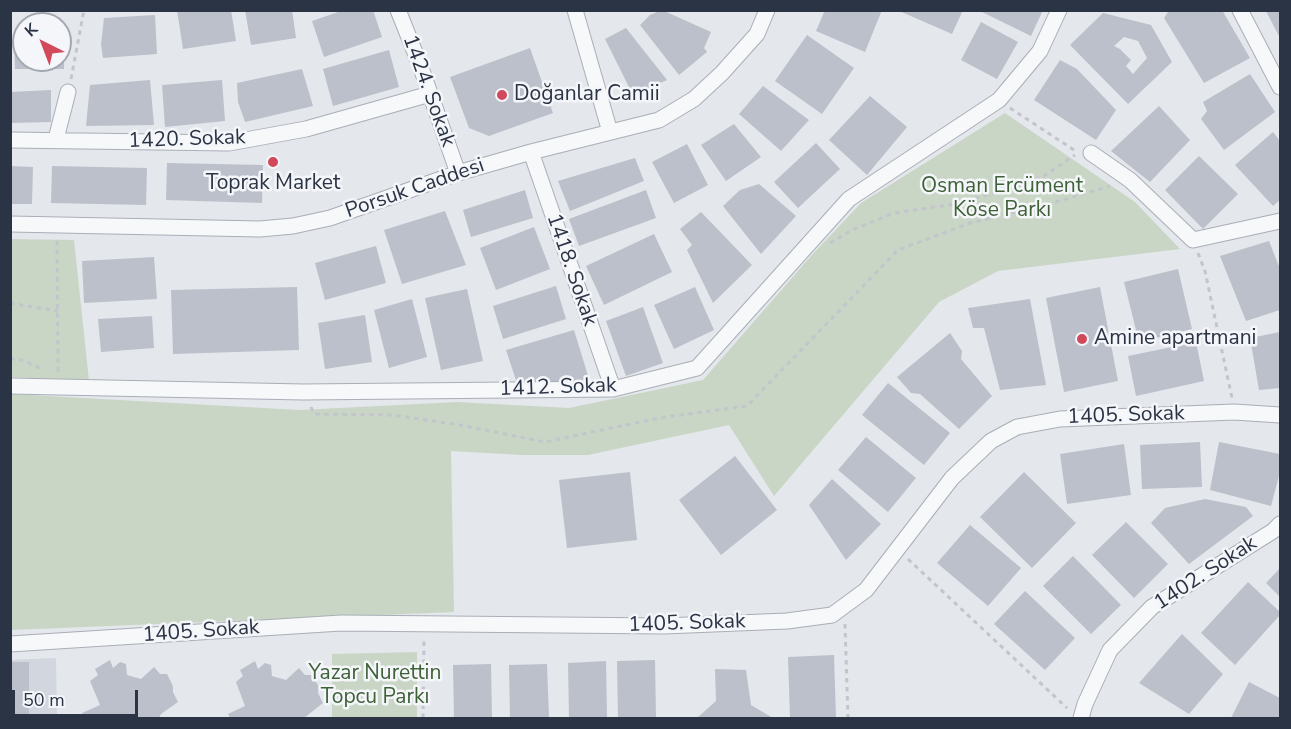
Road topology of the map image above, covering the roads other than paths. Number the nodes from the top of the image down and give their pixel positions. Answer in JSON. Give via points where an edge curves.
{"nodes":[{"id":1,"x":398,"y":10,"type":"edge"},
{"id":2,"x":575,"y":10,"type":"edge"},
{"id":3,"x":767,"y":10,"type":"edge"},
{"id":4,"x":1059,"y":10,"type":"edge"},
{"id":5,"x":1240,"y":10,"type":"edge"},
{"id":6,"x":1281,"y":87,"type":"edge"},
{"id":7,"x":68,"y":92,"type":"road end"},
{"id":8,"x":430,"y":94,"type":"junction"},
{"id":9,"x":610,"y":132,"type":"junction"},
{"id":10,"x":56,"y":139,"type":"junction"},
{"id":11,"x":10,"y":140,"type":"edge"},
{"id":12,"x":531,"y":152,"type":"junction"},
{"id":13,"x":1090,"y":153,"type":"dead end"},
{"id":14,"x":458,"y":172,"type":"junction"},
{"id":15,"x":1281,"y":221,"type":"edge"},
{"id":16,"x":10,"y":224,"type":"edge"},
{"id":17,"x":10,"y":386,"type":"edge"},
{"id":18,"x":612,"y":389,"type":"junction"},
{"id":19,"x":1281,"y":415,"type":"edge"},
{"id":20,"x":1281,"y":524,"type":"edge"},
{"id":21,"x":10,"y":644,"type":"edge"},
{"id":22,"x":1076,"y":714,"type":"edge"}],
"edges":[{"from":1,"to":8,"type":"street","name":"1424. Sokak"},
{"from":2,"to":9,"type":"street"},
{"from":3,"to":9,"type":"street","name":"Porsuk Caddesi","via":[[758,34],[694,99],[659,120]]},
{"from":4,"to":18,"type":"street","name":"1412. Sokak","via":[[1040,51],[999,100],[849,199],[696,368]]},
{"from":5,"to":6,"type":"street"},
{"from":7,"to":10,"type":"street"},
{"from":8,"to":10,"type":"street","name":"1420. Sokak","via":[[306,129],[229,143]]},
{"from":8,"to":14,"type":"street","name":"1424. Sokak"},
{"from":9,"to":12,"type":"street","name":"Porsuk Caddesi"},
{"from":10,"to":11,"type":"street","name":"1420. Sokak"},
{"from":12,"to":14,"type":"street","name":"Porsuk Caddesi"},
{"from":12,"to":18,"type":"street","name":"1418. Sokak"},
{"from":13,"to":15,"type":"street","via":[[1130,180],[1193,240]]},
{"from":14,"to":16,"type":"street","name":"Porsuk Caddesi","via":[[330,218],[293,226],[260,229]]},
{"from":17,"to":18,"type":"street","name":"1412. Sokak","via":[[303,392]]},
{"from":19,"to":21,"type":"street","name":"1405. Sokak","via":[[1234,412],[1060,419],[1017,427],[991,441],[952,478],[866,590],[832,615],[675,626],[341,623]]},
{"from":20,"to":22,"type":"street","name":"1402. Sokak","via":[[1152,607],[1110,650],[1085,704]]}]}
